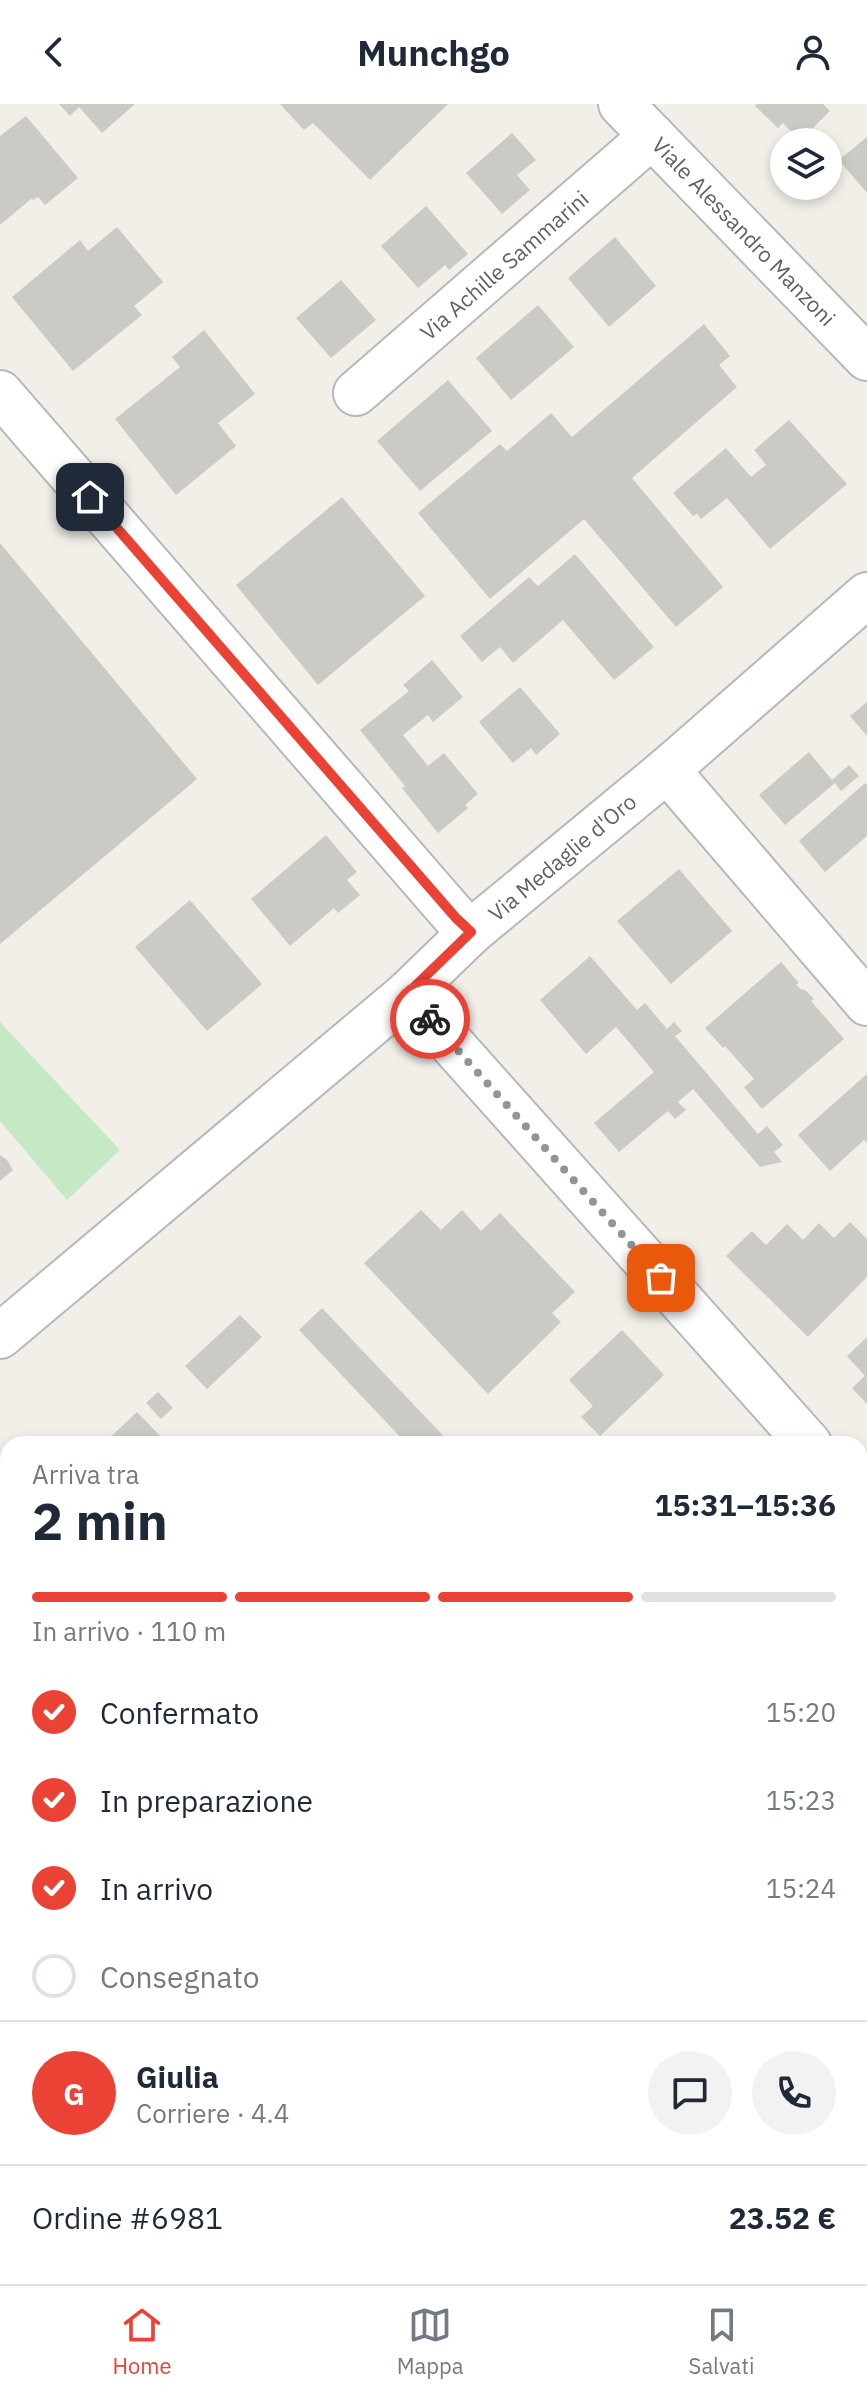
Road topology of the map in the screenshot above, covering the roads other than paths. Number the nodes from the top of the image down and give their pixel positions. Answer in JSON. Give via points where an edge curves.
{"nodes":[{"id":1,"x":621,"y":104,"type":"edge"},
{"id":2,"x":652,"y":136,"type":"junction"},
{"id":3,"x":867,"y":358,"type":"edge"},
{"id":4,"x":0,"y":393,"type":"edge"},
{"id":5,"x":356,"y":393,"type":"dead end"},
{"id":6,"x":867,"y":595,"type":"edge"},
{"id":7,"x":667,"y":770,"type":"junction"},
{"id":8,"x":471,"y":932,"type":"junction"},
{"id":9,"x":407,"y":994,"type":"junction"},
{"id":10,"x":867,"y":1003,"type":"edge"},
{"id":11,"x":0,"y":1336,"type":"edge"},
{"id":12,"x":802,"y":1436,"type":"edge"}],
"edges":[{"from":1,"to":2,"type":"street","name":"Viale Alessandro Manzoni"},
{"from":2,"to":3,"type":"street","name":"Viale Alessandro Manzoni"},
{"from":2,"to":5,"type":"street","name":"Via Achille Sammarini"},
{"from":4,"to":8,"type":"street"},
{"from":6,"to":7,"type":"street","name":"Via Medaglie d'Oro"},
{"from":7,"to":8,"type":"street","name":"Via Medaglie d'Oro"},
{"from":7,"to":10,"type":"street"},
{"from":8,"to":9,"type":"street","name":"Via Medaglie d'Oro"},
{"from":9,"to":11,"type":"street","name":"Via Medaglie d'Oro"},
{"from":9,"to":12,"type":"street"}]}
